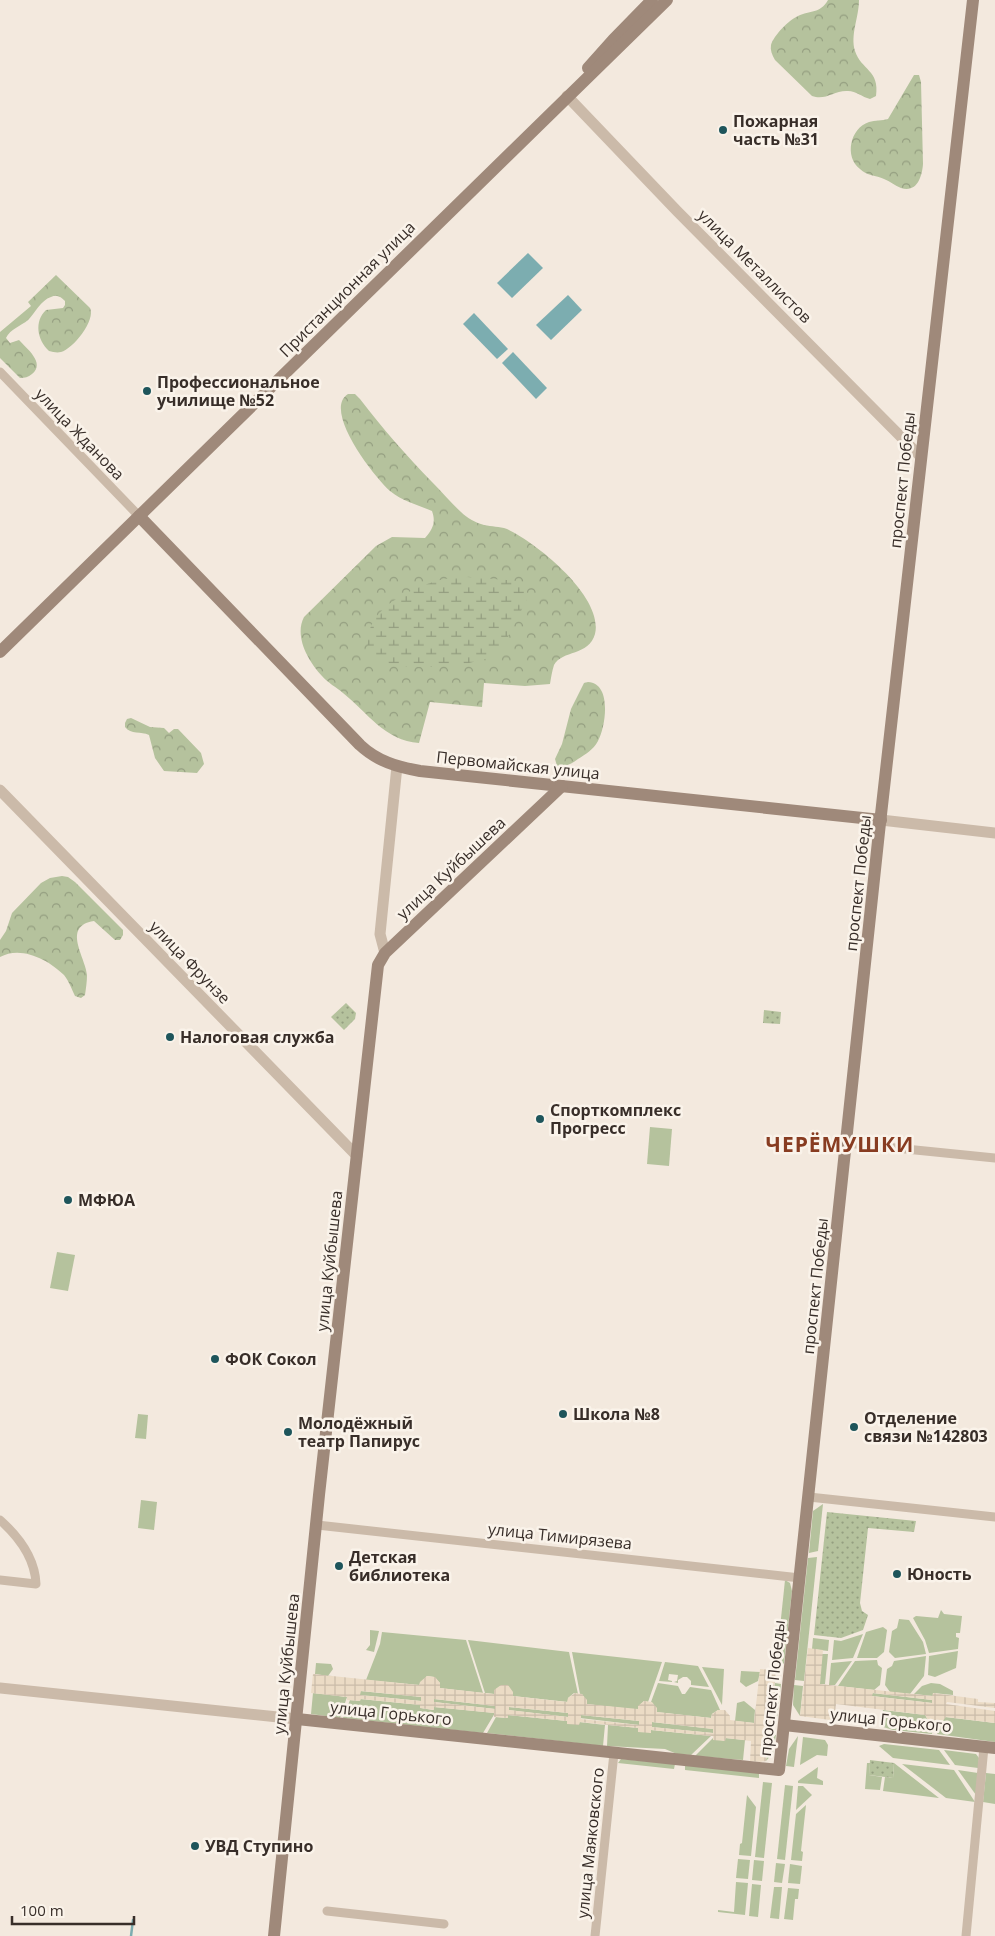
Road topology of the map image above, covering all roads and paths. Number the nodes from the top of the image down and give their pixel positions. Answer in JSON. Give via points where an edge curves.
{"nodes":[{"id":1,"x":652,"y":0,"type":"edge"},
{"id":2,"x":667,"y":0,"type":"edge"},
{"id":3,"x":973,"y":0,"type":"edge"},
{"id":4,"x":568,"y":96,"type":"junction"},
{"id":5,"x":0,"y":372,"type":"edge"},
{"id":6,"x":921,"y":457,"type":"junction"},
{"id":7,"x":139,"y":516,"type":"junction"},
{"id":8,"x":0,"y":652,"type":"edge"},
{"id":9,"x":397,"y":766,"type":"junction"},
{"id":10,"x":562,"y":786,"type":"junction"},
{"id":11,"x":0,"y":790,"type":"edge"},
{"id":12,"x":880,"y":820,"type":"junction"},
{"id":13,"x":995,"y":833,"type":"edge"},
{"id":14,"x":384,"y":953,"type":"junction"},
{"id":15,"x":846,"y":1143,"type":"junction"},
{"id":16,"x":357,"y":1156,"type":"junction"},
{"id":17,"x":995,"y":1158,"type":"edge"},
{"id":18,"x":808,"y":1497,"type":"junction"},
{"id":19,"x":995,"y":1517,"type":"edge"},
{"id":20,"x":0,"y":1520,"type":"edge"},
{"id":21,"x":316,"y":1525,"type":"junction"},
{"id":22,"x":800,"y":1578,"type":"junction"},
{"id":23,"x":0,"y":1580,"type":"edge"},
{"id":24,"x":0,"y":1688,"type":"edge"},
{"id":25,"x":297,"y":1719,"type":"junction"},
{"id":26,"x":784,"y":1725,"type":"junction"},
{"id":27,"x":990,"y":1747,"type":"edge"},
{"id":28,"x":614,"y":1752,"type":"junction"},
{"id":29,"x":779,"y":1770,"type":"joint"},
{"id":30,"x":327,"y":1911,"type":"dead end"},
{"id":31,"x":444,"y":1924,"type":"dead end"},
{"id":32,"x":274,"y":1936,"type":"edge"},
{"id":33,"x":595,"y":1936,"type":"edge"},
{"id":34,"x":966,"y":1936,"type":"edge"}],
"edges":[{"from":1,"to":4,"type":"main road","name":"Пристанционная улица","via":[[600,54]]},
{"from":2,"to":4,"type":"main road","name":"Пристанционная улица"},
{"from":3,"to":6,"type":"main road","name":"проспект Победы"},
{"from":4,"to":6,"type":"street","name":"улица Металлистов"},
{"from":4,"to":7,"type":"main road","name":"Пристанционная улица"},
{"from":5,"to":7,"type":"street","name":"улица Жданова"},
{"from":6,"to":12,"type":"main road","name":"проспект Победы"},
{"from":7,"to":8,"type":"main road","name":"Пристанционная улица"},
{"from":7,"to":9,"type":"main road","name":"Первомайская улица","via":[[360,746],[375,757]]},
{"from":9,"to":10,"type":"main road","name":"Первомайская улица"},
{"from":9,"to":14,"type":"street","via":[[380,934]]},
{"from":10,"to":12,"type":"main road","name":"Первомайская улица"},
{"from":10,"to":14,"type":"main road","name":"улица Куйбышева"},
{"from":11,"to":16,"type":"street","name":"улица Фрунзе"},
{"from":12,"to":13,"type":"street","name":"Первомайская улица"},
{"from":12,"to":15,"type":"main road","name":"проспект Победы"},
{"from":14,"to":16,"type":"main road","name":"улица Куйбышева","via":[[376,972]]},
{"from":15,"to":17,"type":"street"},
{"from":15,"to":18,"type":"main road","name":"проспект Победы"},
{"from":16,"to":21,"type":"main road","name":"улица Куйбышева"},
{"from":18,"to":19,"type":"street"},
{"from":18,"to":22,"type":"main road","name":"проспект Победы"},
{"from":20,"to":23,"type":"street","via":[[28,1553],[36,1584]]},
{"from":21,"to":22,"type":"street","name":"улица Тимирязева"},
{"from":21,"to":25,"type":"main road","name":"улица Куйбышева"},
{"from":22,"to":26,"type":"main road","name":"проспект Победы","via":[[785,1671]]},
{"from":24,"to":25,"type":"street","name":"улица Горького"},
{"from":25,"to":28,"type":"main road","name":"улица Горького"},
{"from":25,"to":32,"type":"main road","name":"улица Куйбышева"},
{"from":26,"to":27,"type":"main road","name":"улица Горького"},
{"from":26,"to":29,"type":"main road","name":"проспект Победы"},
{"from":27,"to":34,"type":"street"},
{"from":28,"to":29,"type":"main road","name":"улица Горького"},
{"from":28,"to":33,"type":"street","name":"улица Маяковского"},
{"from":30,"to":31,"type":"street"}]}
